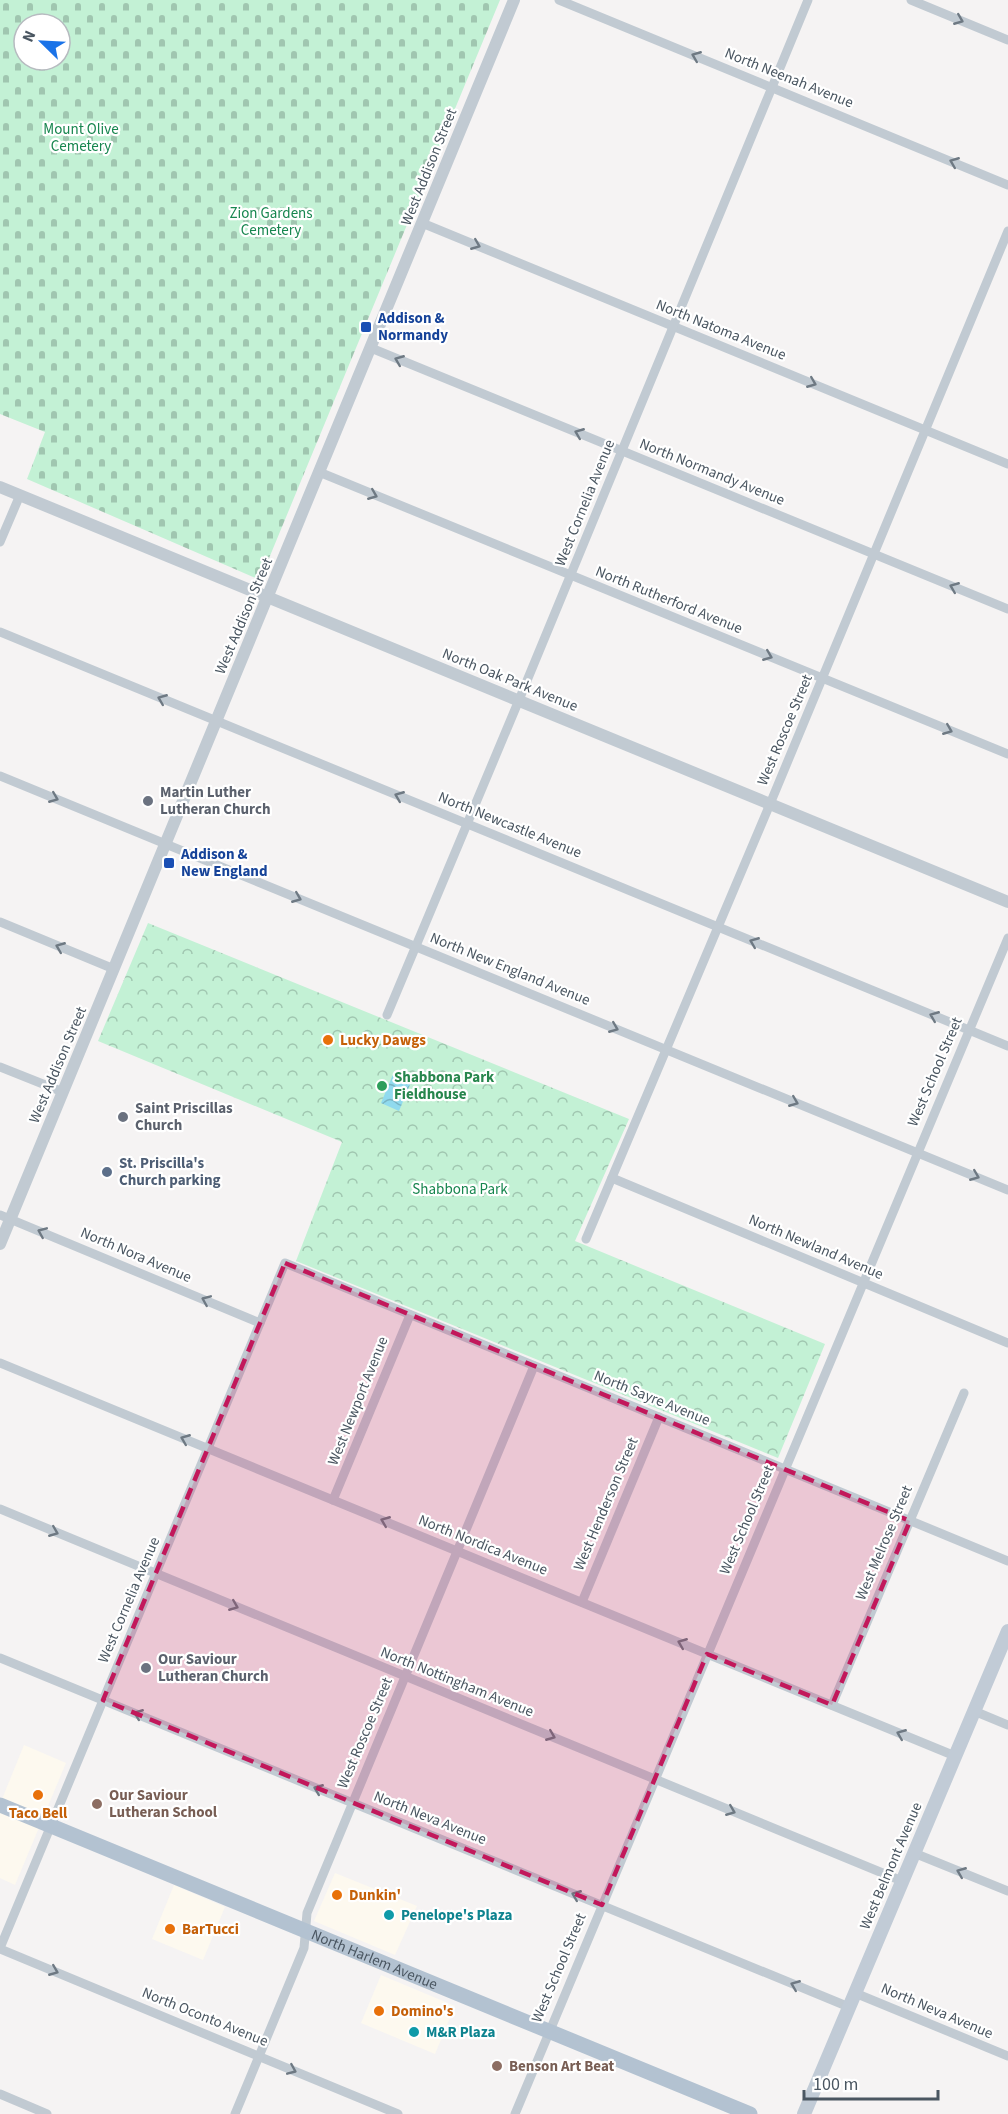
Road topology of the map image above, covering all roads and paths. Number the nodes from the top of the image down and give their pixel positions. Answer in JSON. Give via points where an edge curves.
{"nodes":[{"id":1,"x":514,"y":0,"type":"edge"},
{"id":2,"x":559,"y":0,"type":"edge"},
{"id":3,"x":808,"y":0,"type":"edge"},
{"id":4,"x":910,"y":0,"type":"edge"},
{"id":5,"x":1008,"y":40,"type":"edge"},
{"id":6,"x":772,"y":88,"type":"junction"},
{"id":7,"x":1008,"y":185,"type":"edge"},
{"id":8,"x":422,"y":223,"type":"junction"},
{"id":9,"x":1008,"y":231,"type":"edge"},
{"id":10,"x":674,"y":326,"type":"junction"},
{"id":11,"x":371,"y":348,"type":"junction"},
{"id":12,"x":926,"y":430,"type":"junction"},
{"id":13,"x":622,"y":451,"type":"junction"},
{"id":14,"x":1008,"y":464,"type":"edge"},
{"id":15,"x":319,"y":472,"type":"junction"},
{"id":16,"x":0,"y":487,"type":"edge"},
{"id":17,"x":20,"y":495,"type":"junction"},
{"id":18,"x":0,"y":542,"type":"edge"},
{"id":19,"x":874,"y":554,"type":"junction"},
{"id":20,"x":571,"y":576,"type":"junction"},
{"id":21,"x":268,"y":597,"type":"junction"},
{"id":22,"x":1008,"y":609,"type":"edge"},
{"id":23,"x":0,"y":632,"type":"edge"},
{"id":24,"x":822,"y":678,"type":"junction"},
{"id":25,"x":519,"y":700,"type":"junction"},
{"id":26,"x":216,"y":721,"type":"junction"},
{"id":27,"x":1008,"y":754,"type":"edge"},
{"id":28,"x":0,"y":776,"type":"edge"},
{"id":29,"x":770,"y":804,"type":"junction"},
{"id":30,"x":467,"y":824,"type":"junction"},
{"id":31,"x":166,"y":844,"type":"junction"},
{"id":32,"x":1008,"y":902,"type":"edge"},
{"id":33,"x":0,"y":922,"type":"edge"},
{"id":34,"x":718,"y":927,"type":"junction"},
{"id":35,"x":1008,"y":938,"type":"edge"},
{"id":36,"x":416,"y":947,"type":"junction"},
{"id":37,"x":114,"y":969,"type":"junction"},
{"id":38,"x":387,"y":1016,"type":"dead end"},
{"id":39,"x":969,"y":1030,"type":"junction"},
{"id":40,"x":1008,"y":1046,"type":"edge"},
{"id":41,"x":666,"y":1050,"type":"junction"},
{"id":42,"x":0,"y":1067,"type":"edge"},
{"id":43,"x":63,"y":1092,"type":"junction"},
{"id":44,"x":918,"y":1153,"type":"junction"},
{"id":45,"x":612,"y":1178,"type":"junction"},
{"id":46,"x":1008,"y":1190,"type":"edge"},
{"id":47,"x":5,"y":1217,"type":"edge"},
{"id":48,"x":586,"y":1239,"type":"dead end"},
{"id":49,"x":0,"y":1244,"type":"edge"},
{"id":50,"x":285,"y":1263,"type":"joint"},
{"id":51,"x":863,"y":1283,"type":"junction"},
{"id":52,"x":410,"y":1315,"type":"junction"},
{"id":53,"x":261,"y":1323,"type":"junction"},
{"id":54,"x":1008,"y":1343,"type":"edge"},
{"id":55,"x":0,"y":1363,"type":"edge"},
{"id":56,"x":534,"y":1366,"type":"junction"},
{"id":57,"x":963,"y":1393,"type":"dead end"},
{"id":58,"x":659,"y":1417,"type":"junction"},
{"id":59,"x":208,"y":1448,"type":"junction"},
{"id":60,"x":785,"y":1469,"type":"junction"},
{"id":61,"x":333,"y":1500,"type":"junction"},
{"id":62,"x":0,"y":1509,"type":"edge"},
{"id":63,"x":910,"y":1521,"type":"junction"},
{"id":64,"x":457,"y":1551,"type":"junction"},
{"id":65,"x":1008,"y":1561,"type":"edge"},
{"id":66,"x":156,"y":1574,"type":"junction"},
{"id":67,"x":582,"y":1602,"type":"junction"},
{"id":68,"x":1008,"y":1631,"type":"edge"},
{"id":69,"x":707,"y":1654,"type":"junction"},
{"id":70,"x":0,"y":1658,"type":"edge"},
{"id":71,"x":405,"y":1676,"type":"junction"},
{"id":72,"x":103,"y":1700,"type":"junction"},
{"id":73,"x":832,"y":1705,"type":"junction"},
{"id":74,"x":974,"y":1711,"type":"junction"},
{"id":75,"x":1008,"y":1725,"type":"edge"},
{"id":76,"x":955,"y":1756,"type":"junction"},
{"id":77,"x":655,"y":1779,"type":"junction"},
{"id":78,"x":352,"y":1803,"type":"junction"},
{"id":79,"x":0,"y":1805,"type":"edge"},
{"id":80,"x":51,"y":1826,"type":"junction"},
{"id":81,"x":914,"y":1853,"type":"junction"},
{"id":82,"x":902,"y":1881,"type":"junction"},
{"id":83,"x":1008,"y":1891,"type":"edge"},
{"id":84,"x":602,"y":1905,"type":"junction"},
{"id":85,"x":305,"y":1930,"type":"junction"},
{"id":86,"x":0,"y":1949,"type":"edge"},
{"id":87,"x":855,"y":1993,"type":"junction"},
{"id":88,"x":849,"y":2007,"type":"junction"},
{"id":89,"x":549,"y":2031,"type":"junction"},
{"id":90,"x":259,"y":2056,"type":"junction"},
{"id":91,"x":1008,"y":2056,"type":"edge"},
{"id":92,"x":0,"y":2094,"type":"edge"},
{"id":93,"x":47,"y":2114,"type":"edge"},
{"id":94,"x":236,"y":2114,"type":"edge"},
{"id":95,"x":398,"y":2114,"type":"edge"},
{"id":96,"x":515,"y":2114,"type":"edge"},
{"id":97,"x":750,"y":2114,"type":"edge"},
{"id":98,"x":804,"y":2114,"type":"edge"}],
"edges":[{"from":1,"to":8,"type":"street","name":"West Addison Street"},
{"from":6,"to":2,"type":"street","name":"North Neenah Avenue","one_way":true},
{"from":3,"to":6,"type":"street","name":"West Cornelia Avenue"},
{"from":4,"to":5,"type":"street","one_way":true},
{"from":7,"to":6,"type":"street","name":"North Neenah Avenue","one_way":true},
{"from":6,"to":10,"type":"street","name":"West Cornelia Avenue"},
{"from":8,"to":10,"type":"street","name":"North Natoma Avenue","one_way":true},
{"from":8,"to":11,"type":"street","name":"West Addison Street"},
{"from":9,"to":12,"type":"street","name":"West Roscoe Street"},
{"from":10,"to":12,"type":"street","name":"North Natoma Avenue","one_way":true},
{"from":10,"to":13,"type":"street","name":"West Cornelia Avenue"},
{"from":13,"to":11,"type":"street","name":"North Normandy Avenue","one_way":true},
{"from":11,"to":15,"type":"street","name":"West Addison Street"},
{"from":12,"to":14,"type":"street","name":"North Natoma Avenue"},
{"from":12,"to":19,"type":"street","name":"West Roscoe Street"},
{"from":13,"to":19,"type":"street","name":"North Normandy Avenue"},
{"from":13,"to":20,"type":"street","name":"West Cornelia Avenue"},
{"from":15,"to":20,"type":"street","name":"North Rutherford Avenue","one_way":true},
{"from":15,"to":21,"type":"street","name":"West Addison Street"},
{"from":16,"to":17,"type":"street","name":"North Oak Park Avenue"},
{"from":17,"to":18,"type":"street"},
{"from":17,"to":21,"type":"street","name":"North Oak Park Avenue"},
{"from":22,"to":19,"type":"street","name":"North Normandy Avenue","one_way":true},
{"from":19,"to":24,"type":"street","name":"West Roscoe Street"},
{"from":20,"to":24,"type":"street","name":"North Rutherford Avenue","one_way":true},
{"from":20,"to":25,"type":"street","name":"West Cornelia Avenue"},
{"from":21,"to":25,"type":"street","name":"North Oak Park Avenue"},
{"from":21,"to":26,"type":"street","name":"West Addison Street"},
{"from":26,"to":23,"type":"street","name":"North Newcastle Avenue","one_way":true},
{"from":24,"to":27,"type":"street","name":"North Rutherford Avenue","one_way":true},
{"from":24,"to":29,"type":"street","name":"West Roscoe Street"},
{"from":25,"to":29,"type":"street","name":"North Oak Park Avenue"},
{"from":25,"to":30,"type":"street","name":"West Cornelia Avenue"},
{"from":30,"to":26,"type":"street","name":"North Newcastle Avenue","one_way":true},
{"from":26,"to":31,"type":"street","name":"West Addison Street"},
{"from":28,"to":31,"type":"street","name":"North New England Avenue","one_way":true},
{"from":29,"to":32,"type":"street","name":"North Oak Park Avenue"},
{"from":29,"to":34,"type":"street","name":"West Roscoe Street"},
{"from":30,"to":34,"type":"street","name":"North Newcastle Avenue"},
{"from":30,"to":36,"type":"street","name":"West Cornelia Avenue"},
{"from":31,"to":36,"type":"street","name":"North New England Avenue","one_way":true},
{"from":31,"to":37,"type":"street","name":"West Addison Street"},
{"from":37,"to":33,"type":"street","one_way":true},
{"from":39,"to":34,"type":"street","name":"North Newcastle Avenue","one_way":true},
{"from":34,"to":41,"type":"street","name":"West Roscoe Street"},
{"from":35,"to":39,"type":"street","name":"West School Street"},
{"from":36,"to":38,"type":"street","name":"West Cornelia Avenue"},
{"from":36,"to":41,"type":"street","name":"North New England Avenue","one_way":true},
{"from":37,"to":43,"type":"street","name":"West Addison Street"},
{"from":39,"to":40,"type":"street","name":"North Newcastle Avenue"},
{"from":39,"to":44,"type":"street","name":"West School Street"},
{"from":41,"to":44,"type":"street","name":"North New England Avenue","one_way":true},
{"from":41,"to":45,"type":"street","name":"West Roscoe Street"},
{"from":42,"to":43,"type":"street"},
{"from":43,"to":47,"type":"street","name":"West Addison Street"},
{"from":44,"to":46,"type":"street","name":"North New England Avenue","one_way":true},
{"from":44,"to":51,"type":"street","name":"West School Street"},
{"from":45,"to":48,"type":"street","name":"West Roscoe Street"},
{"from":45,"to":51,"type":"street","name":"North Newland Avenue"},
{"from":47,"to":49,"type":"street","name":"West Addison Street"},
{"from":53,"to":47,"type":"street","name":"North Nora Avenue","one_way":true},
{"from":50,"to":52,"type":"street","name":"North Sayre Avenue"},
{"from":50,"to":53,"type":"street","name":"West Cornelia Avenue"},
{"from":51,"to":54,"type":"street","name":"North Newland Avenue"},
{"from":51,"to":60,"type":"street","name":"West School Street"},
{"from":52,"to":56,"type":"street","name":"North Sayre Avenue"},
{"from":52,"to":61,"type":"street","name":"West Newport Avenue"},
{"from":53,"to":59,"type":"street","name":"West Cornelia Avenue"},
{"from":59,"to":55,"type":"street","name":"North Nordica Avenue","one_way":true},
{"from":56,"to":58,"type":"street","name":"North Sayre Avenue"},
{"from":56,"to":64,"type":"street","name":"West Roscoe Street"},
{"from":57,"to":63,"type":"street","name":"West Melrose Street"},
{"from":58,"to":60,"type":"street","name":"North Sayre Avenue"},
{"from":58,"to":67,"type":"street","name":"West Henderson Street"},
{"from":59,"to":61,"type":"street","name":"North Nordica Avenue"},
{"from":59,"to":66,"type":"street","name":"West Cornelia Avenue"},
{"from":60,"to":63,"type":"street","name":"North Sayre Avenue"},
{"from":60,"to":69,"type":"street","name":"West School Street"},
{"from":64,"to":61,"type":"street","name":"North Nordica Avenue","one_way":true},
{"from":62,"to":66,"type":"street","name":"North Nottingham Avenue","one_way":true},
{"from":63,"to":65,"type":"street","name":"North Sayre Avenue"},
{"from":63,"to":73,"type":"street","name":"West Melrose Street"},
{"from":64,"to":67,"type":"street","name":"North Nordica Avenue"},
{"from":64,"to":71,"type":"street","name":"West Roscoe Street"},
{"from":66,"to":71,"type":"street","name":"North Nottingham Avenue","one_way":true},
{"from":66,"to":72,"type":"street","name":"West Cornelia Avenue"},
{"from":69,"to":67,"type":"street","name":"North Nordica Avenue","one_way":true},
{"from":68,"to":74,"type":"main road","name":"West Belmont Avenue"},
{"from":69,"to":73,"type":"street","name":"North Nordica Avenue"},
{"from":69,"to":77,"type":"street","name":"West School Street"},
{"from":70,"to":72,"type":"street","name":"North Neva Avenue"},
{"from":71,"to":77,"type":"street","name":"North Nottingham Avenue","one_way":true},
{"from":71,"to":78,"type":"street","name":"West Roscoe Street"},
{"from":78,"to":72,"type":"street","name":"North Neva Avenue","one_way":true},
{"from":72,"to":80,"type":"street","name":"West Cornelia Avenue"},
{"from":76,"to":73,"type":"street","name":"North Nordica Avenue","one_way":true},
{"from":74,"to":75,"type":"street"},
{"from":74,"to":76,"type":"main road","name":"West Belmont Avenue"},
{"from":76,"to":81,"type":"main road","name":"West Belmont Avenue"},
{"from":77,"to":82,"type":"street","name":"North Nottingham Avenue","one_way":true},
{"from":77,"to":84,"type":"street","name":"West School Street"},
{"from":84,"to":78,"type":"street","name":"North Neva Avenue","one_way":true},
{"from":78,"to":85,"type":"street","name":"West Roscoe Street","via":[[307,1912]]},
{"from":79,"to":80,"type":"main road","name":"North Harlem Avenue"},
{"from":80,"to":85,"type":"main road","name":"North Harlem Avenue"},
{"from":80,"to":86,"type":"street","name":"West Cornelia Avenue"},
{"from":81,"to":82,"type":"main road","name":"West Belmont Avenue"},
{"from":83,"to":81,"type":"street","one_way":true},
{"from":82,"to":87,"type":"main road","name":"West Belmont Avenue"},
{"from":88,"to":84,"type":"street","name":"North Neva Avenue","one_way":true},
{"from":84,"to":89,"type":"street","name":"West School Street"},
{"from":85,"to":89,"type":"main road","name":"North Harlem Avenue"},
{"from":85,"to":90,"type":"street","name":"West Roscoe Street","via":[[304,1948]]},
{"from":86,"to":90,"type":"street","name":"North Oconto Avenue","one_way":true},
{"from":87,"to":88,"type":"main road","name":"West Belmont Avenue"},
{"from":87,"to":91,"type":"street","name":"North Neva Avenue"},
{"from":88,"to":98,"type":"main road","name":"West Belmont Avenue"},
{"from":89,"to":96,"type":"street","name":"West School Street"},
{"from":89,"to":97,"type":"main road","name":"North Harlem Avenue"},
{"from":90,"to":94,"type":"street","name":"West Roscoe Street"},
{"from":90,"to":95,"type":"street","name":"North Oconto Avenue","one_way":true},
{"from":92,"to":93,"type":"street"}]}
